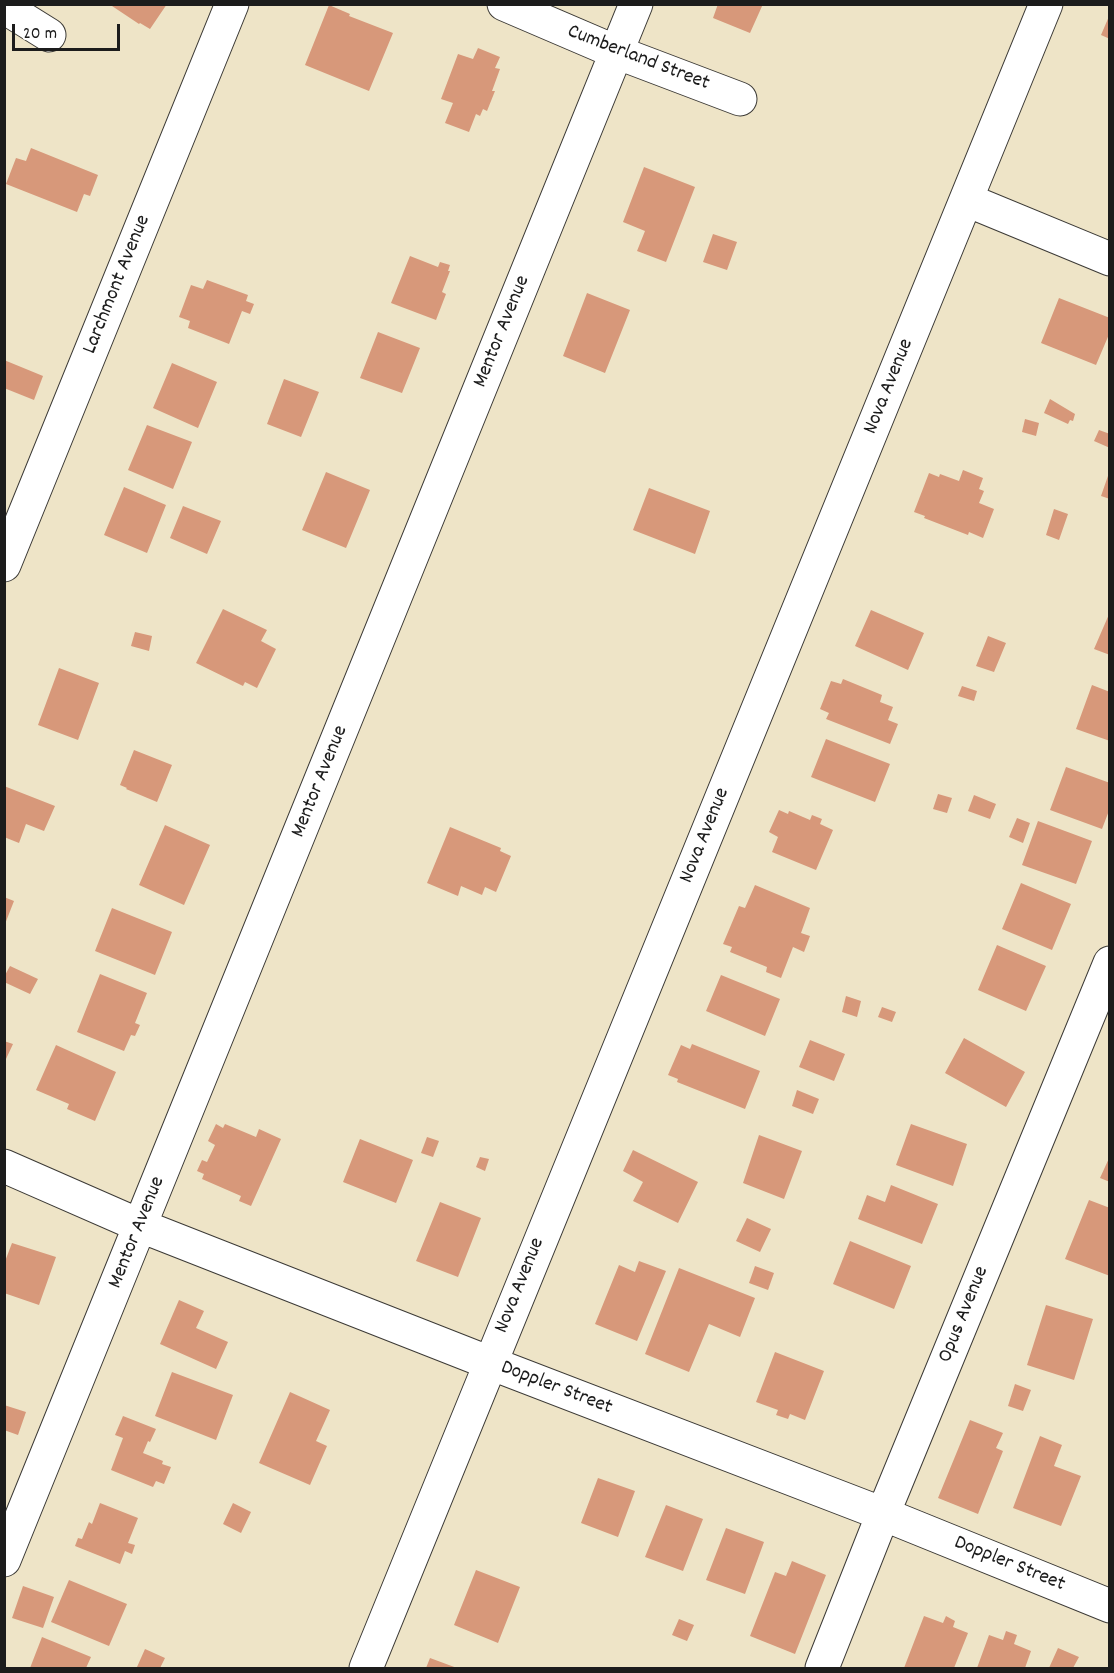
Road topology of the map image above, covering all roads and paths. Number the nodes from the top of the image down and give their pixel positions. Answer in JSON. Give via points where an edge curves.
{"nodes":[{"id":1,"x":232,"y":4,"type":"edge"},
{"id":2,"x":504,"y":4,"type":"edge"},
{"id":3,"x":636,"y":4,"type":"edge"},
{"id":4,"x":1046,"y":4,"type":"edge"},
{"id":5,"x":4,"y":7,"type":"edge"},
{"id":6,"x":49,"y":35,"type":"dead end"},
{"id":7,"x":616,"y":52,"type":"junction"},
{"id":8,"x":740,"y":99,"type":"dead end"},
{"id":9,"x":967,"y":200,"type":"junction"},
{"id":10,"x":1110,"y":259,"type":"edge"},
{"id":11,"x":4,"y":565,"type":"edge"},
{"id":12,"x":1110,"y":963,"type":"edge"},
{"id":13,"x":4,"y":1166,"type":"edge"},
{"id":14,"x":141,"y":1226,"type":"junction"},
{"id":15,"x":490,"y":1363,"type":"junction"},
{"id":16,"x":883,"y":1514,"type":"junction"},
{"id":17,"x":4,"y":1560,"type":"edge"},
{"id":18,"x":1110,"y":1606,"type":"edge"},
{"id":19,"x":366,"y":1668,"type":"edge"},
{"id":20,"x":822,"y":1668,"type":"edge"}],
"edges":[{"from":1,"to":11,"type":"street","name":"Larchmont Avenue"},
{"from":2,"to":7,"type":"street","name":"Cumberland Street"},
{"from":3,"to":7,"type":"street","name":"Mentor Avenue"},
{"from":4,"to":9,"type":"street","name":"Nova Avenue"},
{"from":5,"to":6,"type":"street"},
{"from":7,"to":8,"type":"street","name":"Cumberland Street"},
{"from":7,"to":14,"type":"street","name":"Mentor Avenue"},
{"from":9,"to":10,"type":"street"},
{"from":9,"to":15,"type":"street","name":"Nova Avenue"},
{"from":12,"to":16,"type":"street","name":"Opus Avenue"},
{"from":13,"to":14,"type":"street","name":"Doppler Street"},
{"from":14,"to":15,"type":"street","name":"Doppler Street"},
{"from":14,"to":17,"type":"street","name":"Mentor Avenue"},
{"from":15,"to":16,"type":"street","name":"Doppler Street"},
{"from":15,"to":19,"type":"street","name":"Nova Avenue"},
{"from":16,"to":18,"type":"street","name":"Doppler Street"},
{"from":16,"to":20,"type":"street","name":"Opus Avenue"}]}
